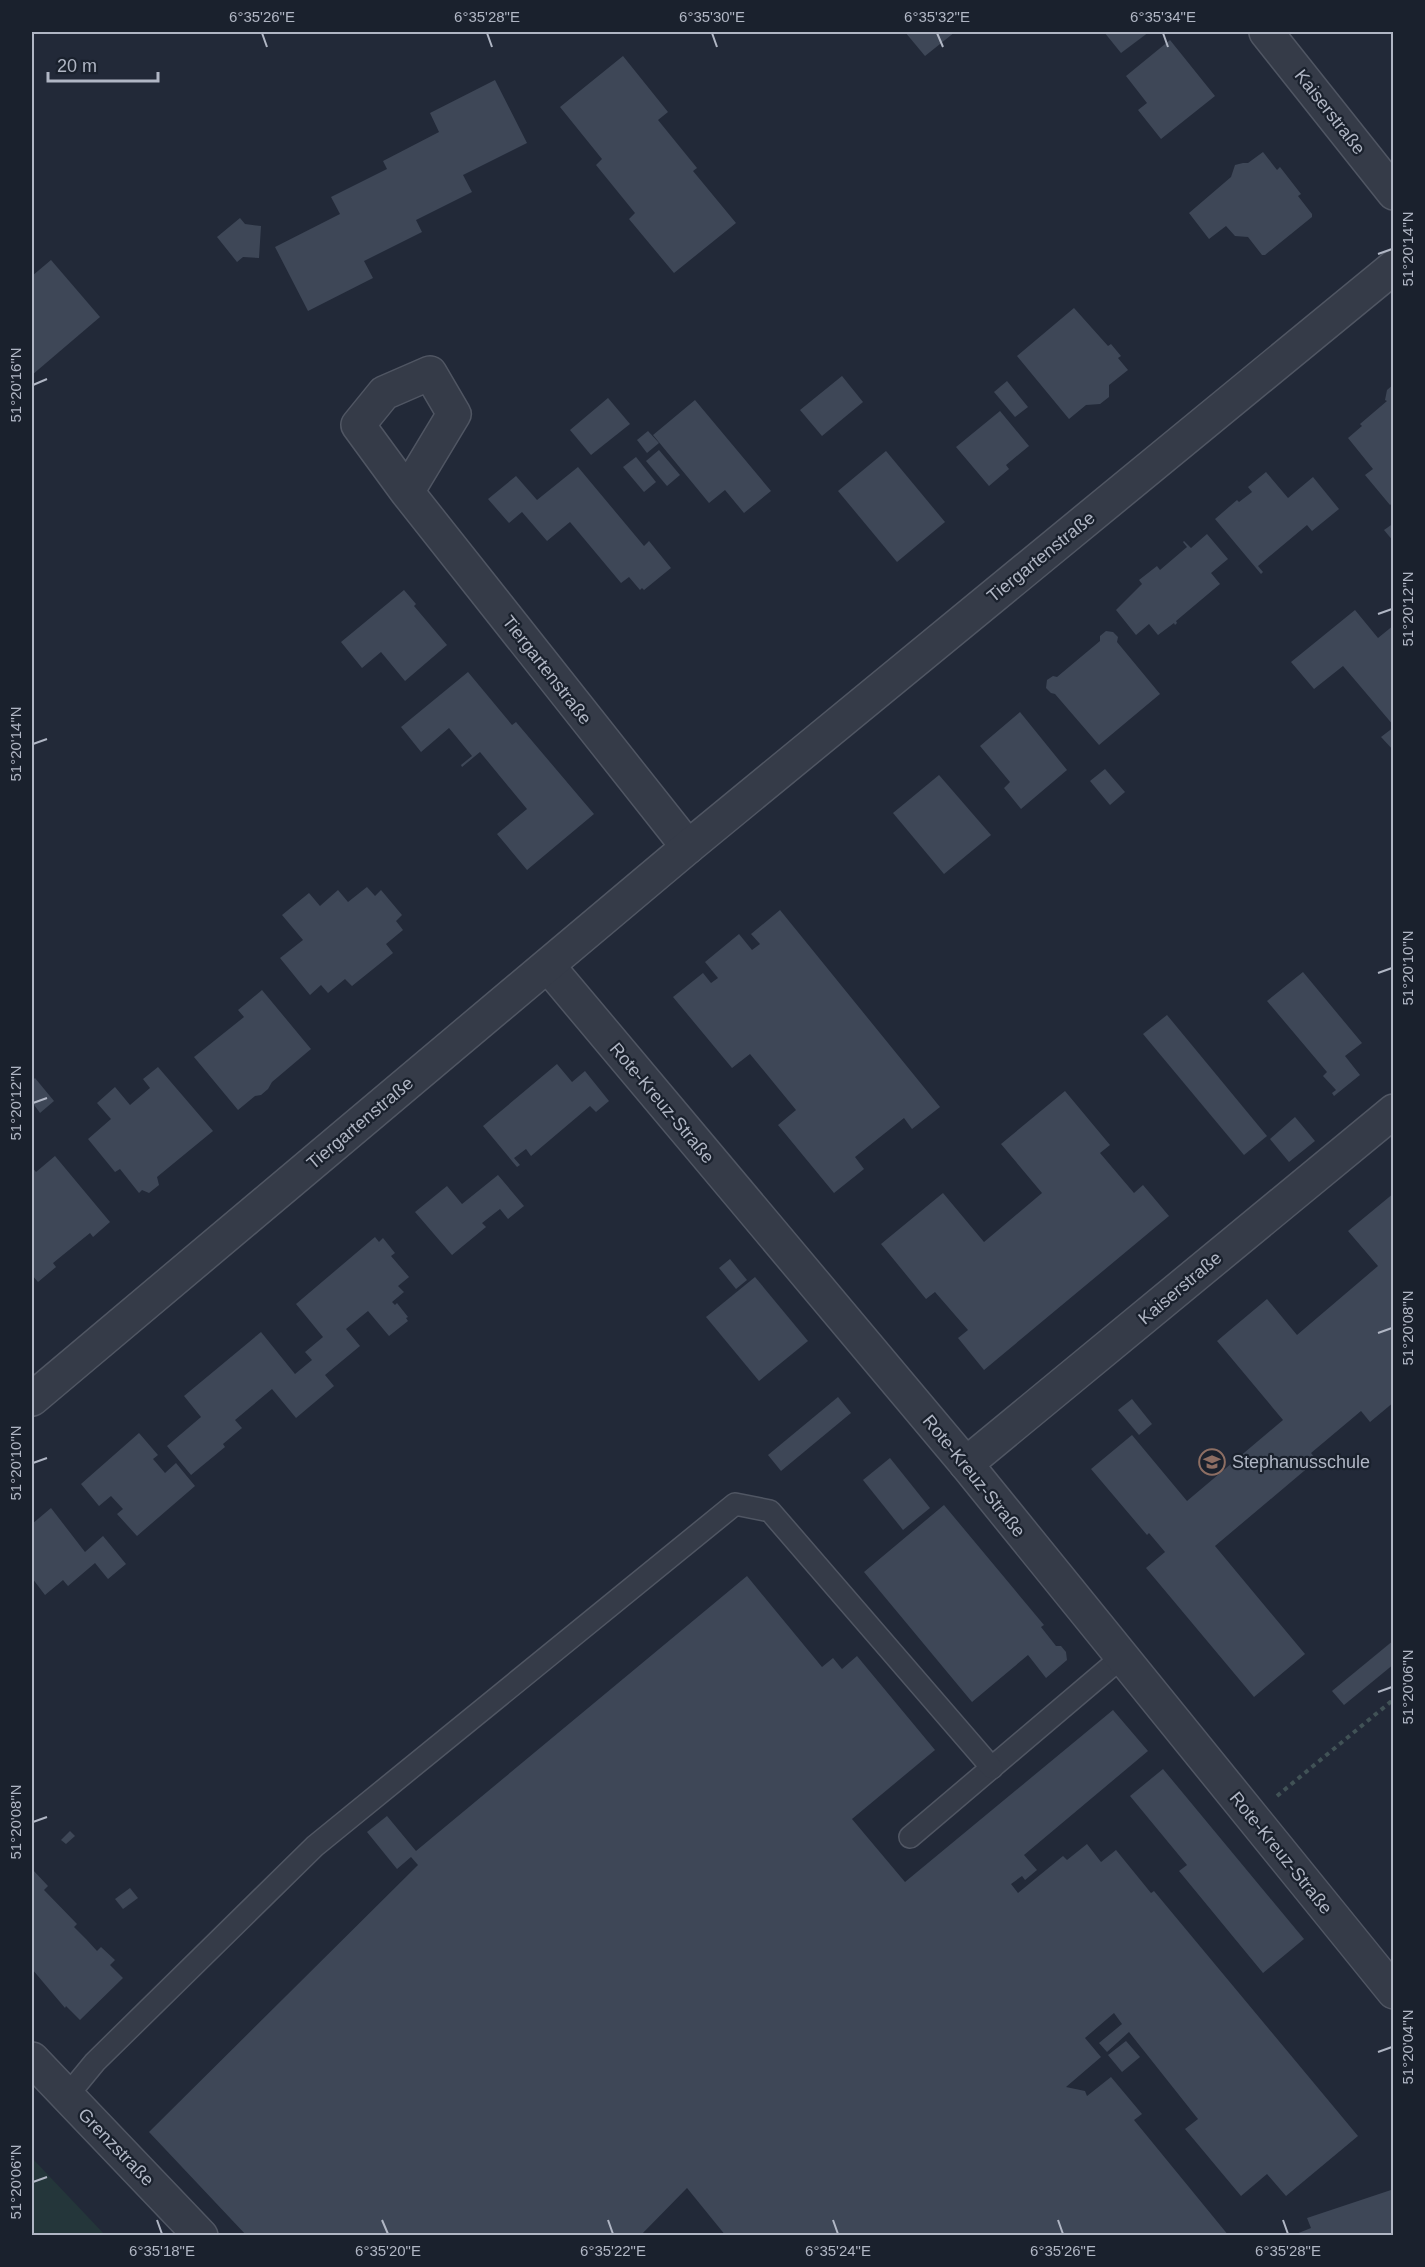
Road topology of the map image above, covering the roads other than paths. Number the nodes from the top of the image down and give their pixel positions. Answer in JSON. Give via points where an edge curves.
{"nodes":[{"id":1,"x":1266,"y":32,"type":"edge"},
{"id":2,"x":1394,"y":193,"type":"edge"},
{"id":3,"x":1394,"y":267,"type":"edge"},
{"id":4,"x":407,"y":492,"type":"dead end"},
{"id":5,"x":688,"y":847,"type":"junction"},
{"id":6,"x":548,"y":966,"type":"junction"},
{"id":7,"x":1394,"y":1111,"type":"edge"},
{"id":8,"x":32,"y":1399,"type":"edge"},
{"id":9,"x":966,"y":1464,"type":"junction"},
{"id":10,"x":1122,"y":1657,"type":"junction"},
{"id":11,"x":992,"y":1768,"type":"junction"},
{"id":12,"x":910,"y":1837,"type":"dead end"},
{"id":13,"x":1394,"y":1992,"type":"edge"},
{"id":14,"x":32,"y":2059,"type":"edge"},
{"id":15,"x":67,"y":2096,"type":"junction"},
{"id":16,"x":201,"y":2235,"type":"edge"}],
"edges":[{"from":1,"to":2,"type":"street","name":"Kaiserstraße"},
{"from":3,"to":5,"type":"street","name":"Tiergartenstraße"},
{"from":4,"to":5,"type":"street","name":"Tiergartenstraße"},
{"from":5,"to":6,"type":"street","name":"Tiergartenstraße"},
{"from":6,"to":8,"type":"street","name":"Tiergartenstraße"},
{"from":6,"to":9,"type":"street","name":"Rote-Kreuz-Straße"},
{"from":7,"to":9,"type":"street","name":"Kaiserstraße"},
{"from":9,"to":10,"type":"street","name":"Rote-Kreuz-Straße"},
{"from":10,"to":11,"type":"lane"},
{"from":10,"to":13,"type":"street","name":"Rote-Kreuz-Straße"},
{"from":11,"to":12,"type":"lane"},
{"from":11,"to":15,"type":"lane","via":[[770,1511],[735,1504],[315,1846],[95,2062]]},
{"from":14,"to":15,"type":"street","name":"Grenzstraße"},
{"from":15,"to":16,"type":"street","name":"Grenzstraße"}]}
